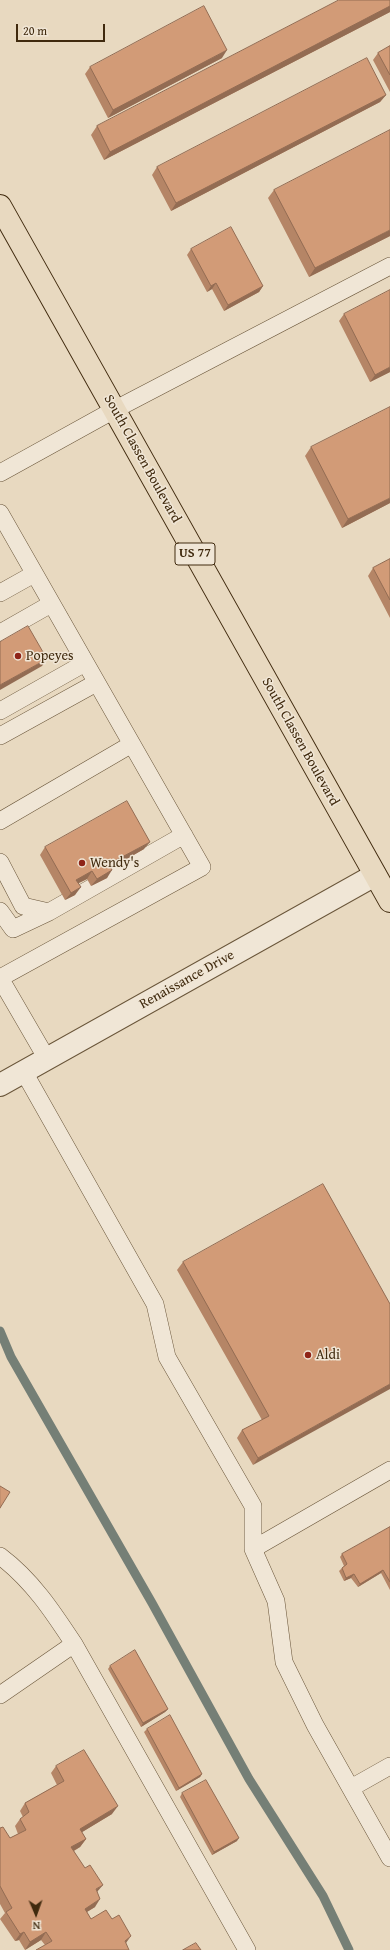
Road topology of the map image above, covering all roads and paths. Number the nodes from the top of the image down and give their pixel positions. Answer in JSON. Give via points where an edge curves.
{"nodes":[{"id":1,"x":0,"y":206,"type":"edge"},
{"id":2,"x":390,"y":266,"type":"edge"},
{"id":3,"x":114,"y":410,"type":"junction"},
{"id":4,"x":0,"y":473,"type":"edge"},
{"id":5,"x":0,"y":513,"type":"edge"},
{"id":6,"x":34,"y":574,"type":"junction"},
{"id":7,"x":0,"y":593,"type":"edge"},
{"id":8,"x":52,"y":604,"type":"junction"},
{"id":9,"x":0,"y":633,"type":"edge"},
{"id":10,"x":85,"y":664,"type":"junction"},
{"id":11,"x":96,"y":683,"type":"junction"},
{"id":12,"x":0,"y":711,"type":"edge"},
{"id":13,"x":0,"y":736,"type":"edge"},
{"id":14,"x":132,"y":744,"type":"junction"},
{"id":15,"x":17,"y":811,"type":"junction"},
{"id":16,"x":0,"y":821,"type":"edge"},
{"id":17,"x":0,"y":833,"type":"edge"},
{"id":18,"x":184,"y":835,"type":"junction"},
{"id":19,"x":0,"y":862,"type":"edge"},
{"id":20,"x":375,"y":875,"type":"junction"},
{"id":21,"x":390,"y":901,"type":"edge"},
{"id":22,"x":0,"y":911,"type":"edge"},
{"id":23,"x":49,"y":912,"type":"junction"},
{"id":24,"x":0,"y":978,"type":"edge"},
{"id":25,"x":47,"y":1059,"type":"junction"},
{"id":26,"x":24,"y":1072,"type":"junction"},
{"id":27,"x":0,"y":1085,"type":"edge"},
{"id":28,"x":390,"y":1470,"type":"edge"},
{"id":29,"x":253,"y":1549,"type":"junction"},
{"id":30,"x":0,"y":1556,"type":"edge"},
{"id":31,"x":74,"y":1644,"type":"junction"},
{"id":32,"x":0,"y":1695,"type":"edge"},
{"id":33,"x":390,"y":1766,"type":"edge"},
{"id":34,"x":351,"y":1788,"type":"junction"},
{"id":35,"x":390,"y":1858,"type":"edge"},
{"id":36,"x":247,"y":1950,"type":"edge"}],
"edges":[{"from":1,"to":3,"type":"main road","name":"South Classen Boulevard","number":"US 77"},
{"from":2,"to":3,"type":"lane"},
{"from":3,"to":4,"type":"lane"},
{"from":3,"to":20,"type":"main road","name":"South Classen Boulevard","number":"US 77"},
{"from":5,"to":6,"type":"lane"},
{"from":6,"to":7,"type":"lane"},
{"from":6,"to":8,"type":"lane"},
{"from":8,"to":9,"type":"lane"},
{"from":8,"to":10,"type":"lane"},
{"from":10,"to":11,"type":"lane"},
{"from":10,"to":12,"type":"lane"},
{"from":11,"to":13,"type":"lane"},
{"from":11,"to":14,"type":"lane"},
{"from":14,"to":15,"type":"lane"},
{"from":14,"to":18,"type":"lane"},
{"from":15,"to":16,"type":"lane"},
{"from":15,"to":17,"type":"lane"},
{"from":18,"to":23,"type":"lane"},
{"from":18,"to":24,"type":"lane","via":[[202,867]]},
{"from":19,"to":23,"type":"lane","via":[[23,906]]},
{"from":20,"to":21,"type":"main road","name":"South Classen Boulevard","number":"US 77"},
{"from":20,"to":25,"type":"street","name":"Renaissance Drive"},
{"from":22,"to":23,"type":"lane","via":[[13,929]]},
{"from":24,"to":25,"type":"lane"},
{"from":25,"to":26,"type":"street","name":"Renaissance Drive"},
{"from":26,"to":27,"type":"street","name":"Renaissance Drive"},
{"from":26,"to":29,"type":"lane","via":[[155,1304],[167,1357],[253,1506]]},
{"from":28,"to":29,"type":"lane"},
{"from":29,"to":34,"type":"lane","via":[[276,1601],[284,1662],[315,1725]]},
{"from":30,"to":31,"type":"lane","via":[[46,1600]]},
{"from":31,"to":32,"type":"lane"},
{"from":31,"to":36,"type":"lane"},
{"from":33,"to":34,"type":"lane"},
{"from":34,"to":35,"type":"lane"}]}
